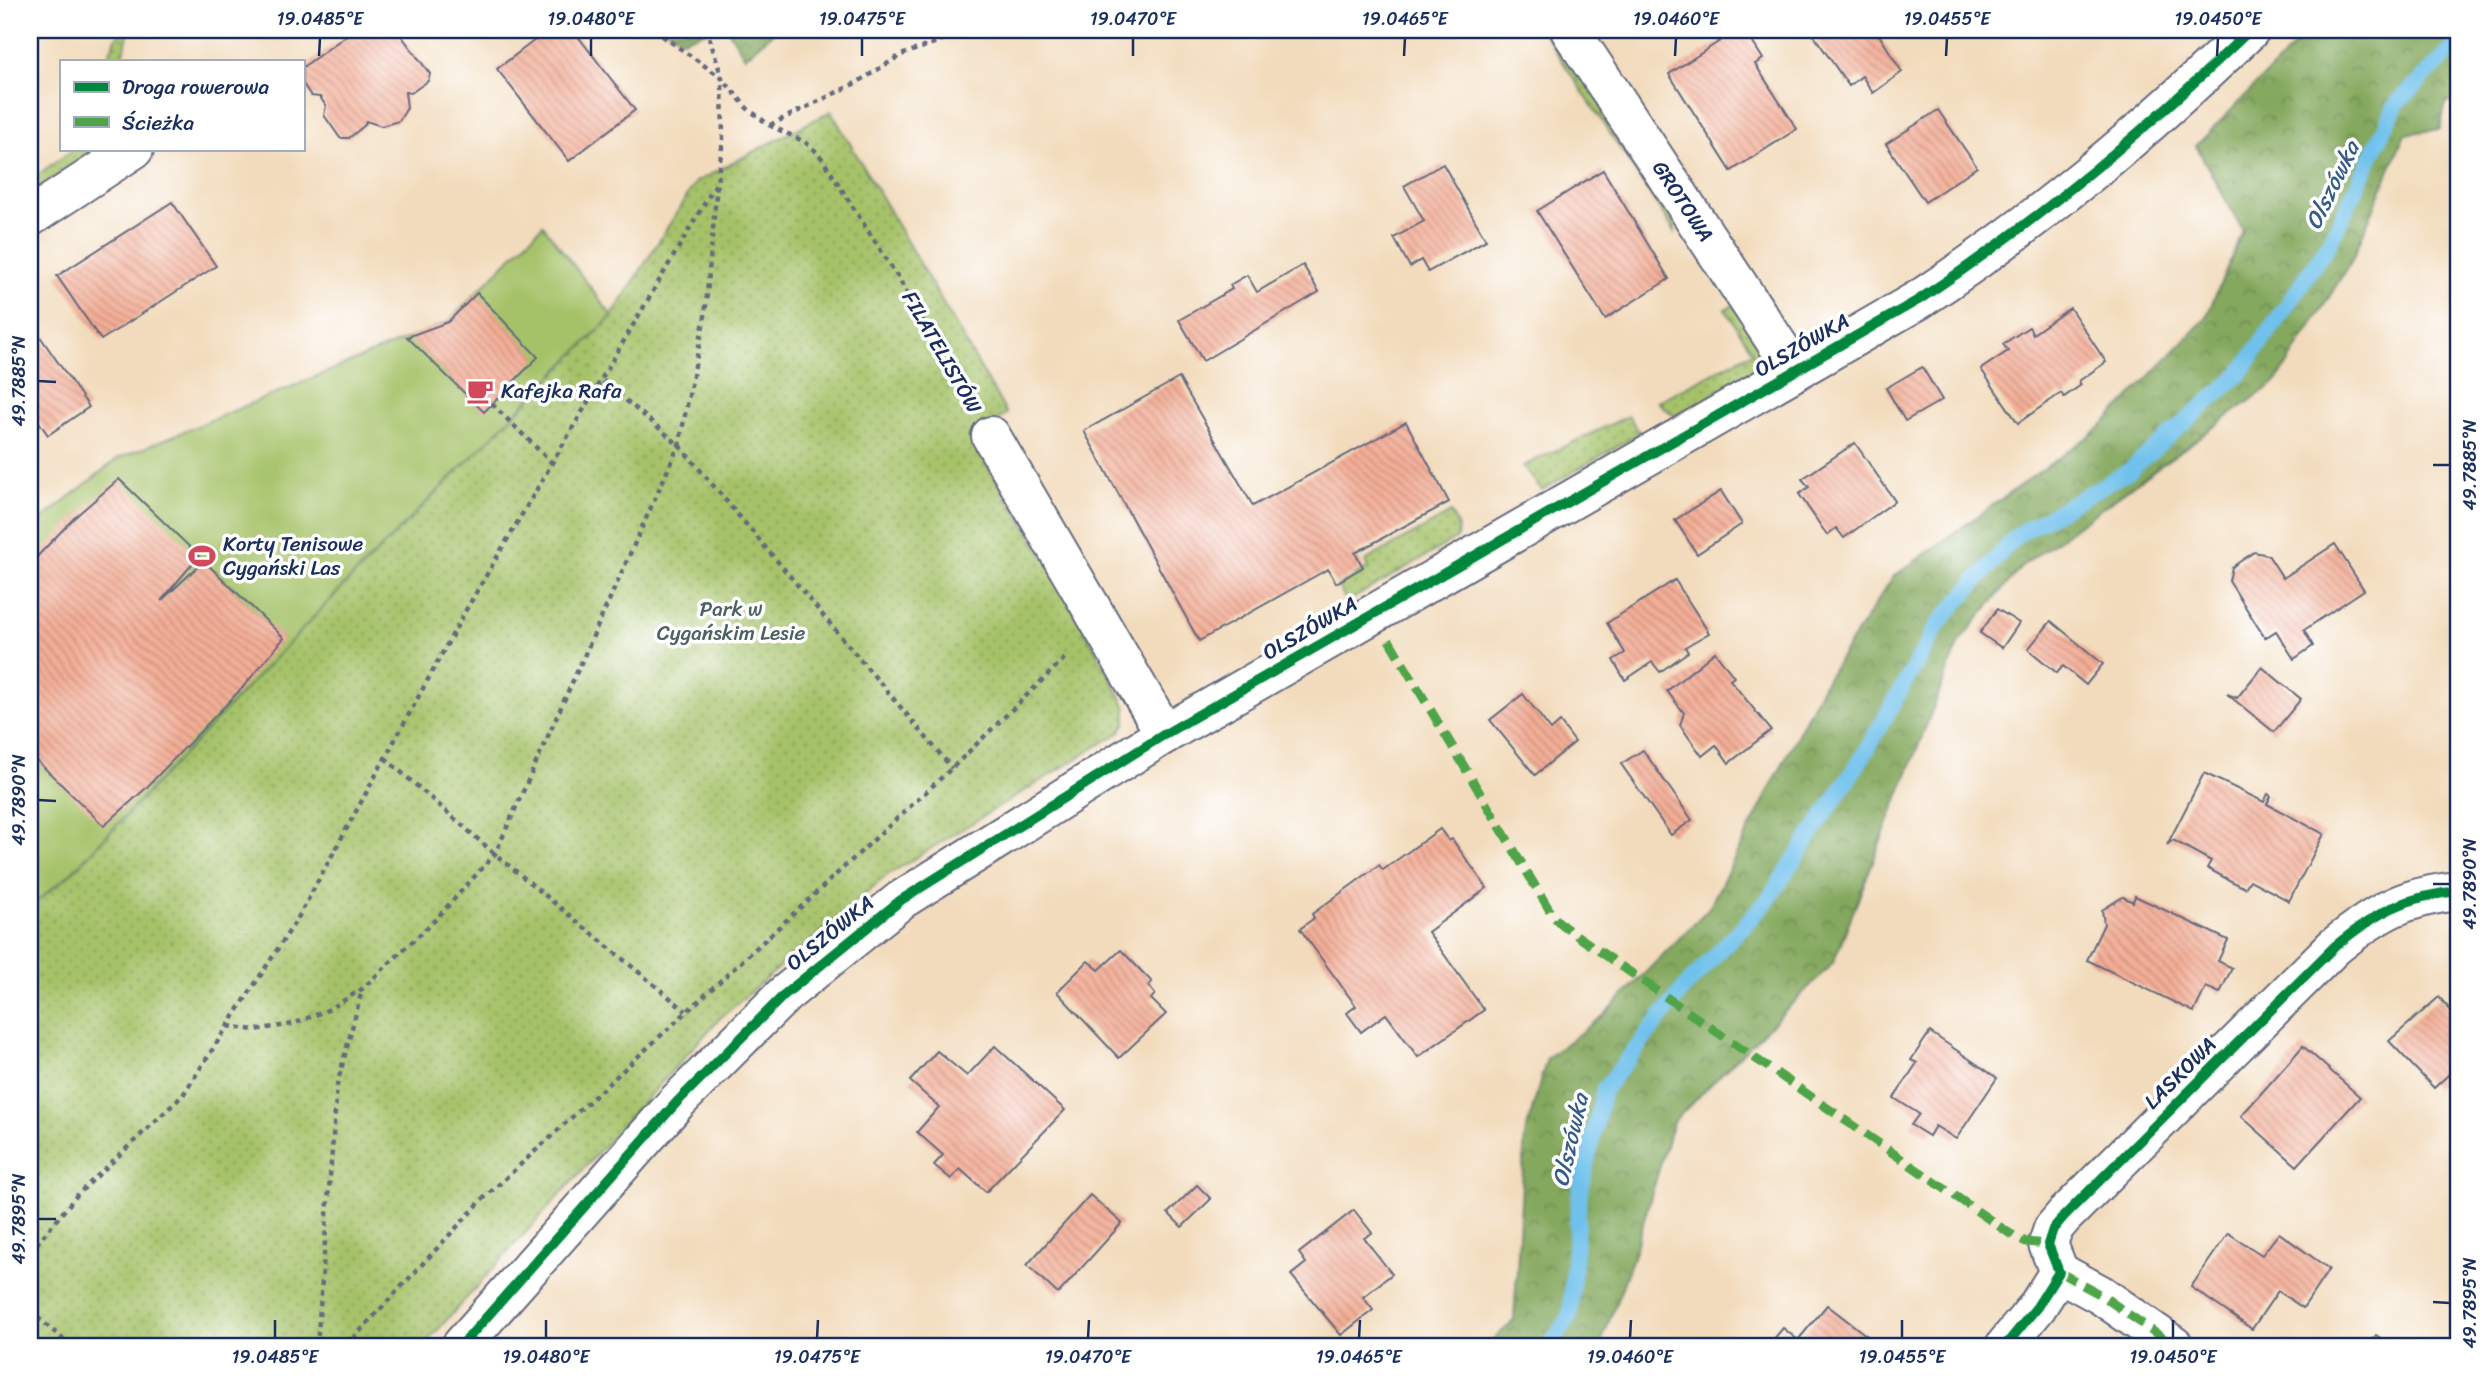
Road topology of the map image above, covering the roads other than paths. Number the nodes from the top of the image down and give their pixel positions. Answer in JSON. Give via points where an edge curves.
{"nodes":[{"id":1,"x":1570,"y":30,"type":"edge"},
{"id":2,"x":2250,"y":30,"type":"edge"},
{"id":3,"x":132,"y":150,"type":"edge"},
{"id":4,"x":30,"y":218,"type":"edge"},
{"id":5,"x":1795,"y":371,"type":"junction"},
{"id":6,"x":991,"y":436,"type":"road end"},
{"id":7,"x":1165,"y":734,"type":"junction"},
{"id":8,"x":2459,"y":891,"type":"edge"},
{"id":9,"x":2059,"y":1272,"type":"junction"},
{"id":10,"x":461,"y":1346,"type":"edge"},
{"id":11,"x":2005,"y":1346,"type":"edge"},
{"id":12,"x":2174,"y":1346,"type":"edge"}],
"edges":[{"from":1,"to":5,"type":"street","name":"GROTOWA"},
{"from":2,"to":5,"type":"street","name":"OLSZÓWKA","via":[[2167,110],[2006,242],[1920,299]]},
{"from":3,"to":4,"type":"street"},
{"from":5,"to":7,"type":"street","name":"OLSZÓWKA"},
{"from":6,"to":7,"type":"street","name":"FILATELISTÓW"},
{"from":7,"to":10,"type":"street","name":"OLSZÓWKA","via":[[901,900],[785,994],[677,1102]]},
{"from":8,"to":9,"type":"street","name":"LASKOWA","via":[[2406,899],[2372,917],[2334,947],[2053,1229],[2048,1244]]},
{"from":9,"to":11,"type":"street"},
{"from":9,"to":12,"type":"street"}]}
